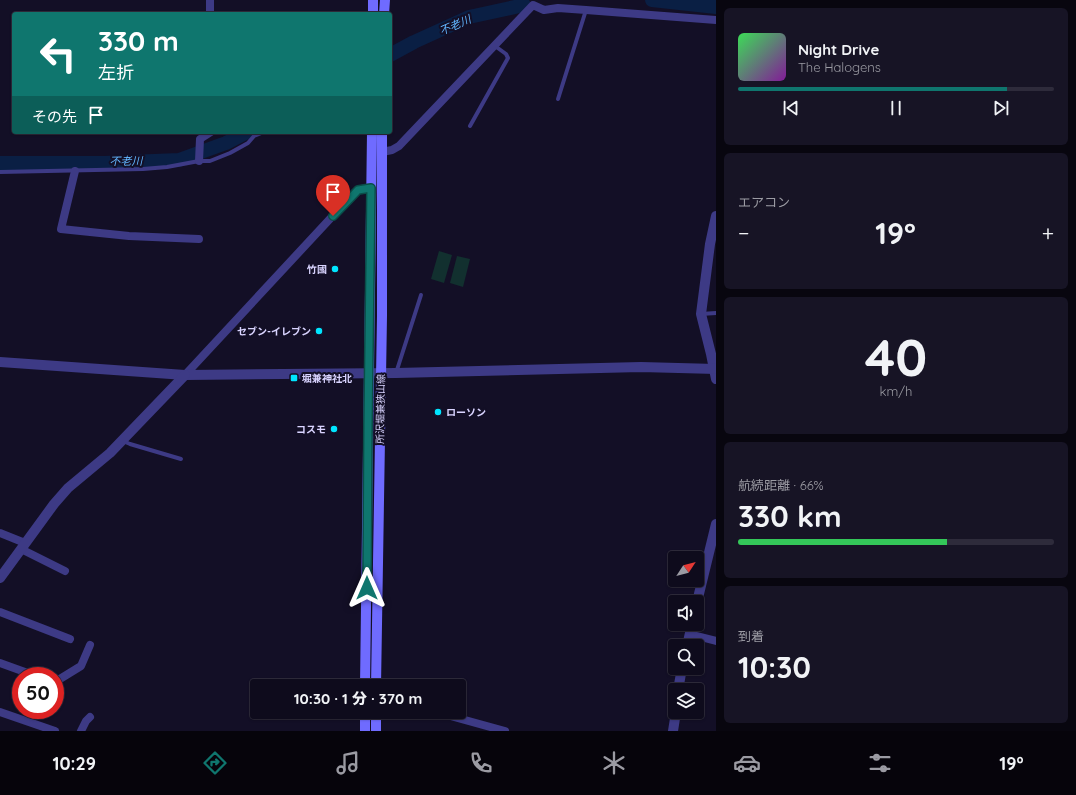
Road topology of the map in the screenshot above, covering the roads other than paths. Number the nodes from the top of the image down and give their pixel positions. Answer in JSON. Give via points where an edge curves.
{"nodes":[{"id":1,"x":210,"y":0,"type":"edge"},
{"id":2,"x":373,"y":0,"type":"edge"},
{"id":3,"x":384,"y":0,"type":"edge"},
{"id":4,"x":535,"y":3,"type":"edge"},
{"id":5,"x":586,"y":10,"type":"junction"},
{"id":6,"x":210,"y":12,"type":"edge"},
{"id":7,"x":373,"y":12,"type":"edge"},
{"id":8,"x":384,"y":12,"type":"edge"},
{"id":9,"x":716,"y":20,"type":"edge"},
{"id":10,"x":494,"y":46,"type":"junction"},
{"id":11,"x":558,"y":99,"type":"dead end"},
{"id":12,"x":470,"y":126,"type":"dead end"},
{"id":13,"x":209,"y":134,"type":"edge"},
{"id":14,"x":259,"y":134,"type":"edge"},
{"id":15,"x":372,"y":134,"type":"edge"},
{"id":16,"x":382,"y":134,"type":"edge"},
{"id":17,"x":382,"y":152,"type":"junction"},
{"id":18,"x":199,"y":161,"type":"junction"},
{"id":19,"x":75,"y":171,"type":"junction"},
{"id":20,"x":0,"y":172,"type":"edge"},
{"id":21,"x":371,"y":188,"type":"junction"},
{"id":22,"x":716,"y":216,"type":"edge"},
{"id":23,"x":198,"y":239,"type":"dead end"},
{"id":24,"x":421,"y":295,"type":"dead end"},
{"id":25,"x":716,"y":313,"type":"edge"},
{"id":26,"x":701,"y":314,"type":"junction"},
{"id":27,"x":0,"y":362,"type":"edge"},
{"id":28,"x":715,"y":368,"type":"edge"},
{"id":29,"x":369,"y":373,"type":"junction"},
{"id":30,"x":381,"y":373,"type":"junction"},
{"id":31,"x":396,"y":374,"type":"junction"},
{"id":32,"x":185,"y":375,"type":"junction"},
{"id":33,"x":716,"y":379,"type":"edge"},
{"id":34,"x":123,"y":441,"type":"junction"},
{"id":35,"x":181,"y":459,"type":"dead end"},
{"id":36,"x":716,"y":524,"type":"edge"},
{"id":37,"x":0,"y":533,"type":"edge"},
{"id":38,"x":23,"y":546,"type":"junction"},
{"id":39,"x":64,"y":571,"type":"dead end"},
{"id":40,"x":0,"y":578,"type":"edge"},
{"id":41,"x":699,"y":595,"type":"edge"},
{"id":42,"x":0,"y":612,"type":"edge"},
{"id":43,"x":690,"y":631,"type":"edge"},
{"id":44,"x":689,"y":634,"type":"junction"},
{"id":45,"x":70,"y":639,"type":"dead end"},
{"id":46,"x":688,"y":639,"type":"edge"},
{"id":47,"x":716,"y":641,"type":"edge"},
{"id":48,"x":90,"y":645,"type":"dead end"},
{"id":49,"x":0,"y":663,"type":"edge"},
{"id":50,"x":12,"y":667,"type":"edge"},
{"id":51,"x":64,"y":676,"type":"edge"},
{"id":52,"x":366,"y":679,"type":"edge"},
{"id":53,"x":376,"y":679,"type":"edge"},
{"id":54,"x":0,"y":712,"type":"edge"},
{"id":55,"x":90,"y":717,"type":"dead end"},
{"id":56,"x":365,"y":719,"type":"edge"},
{"id":57,"x":376,"y":719,"type":"edge"},
{"id":58,"x":461,"y":719,"type":"edge"},
{"id":59,"x":675,"y":719,"type":"edge"},
{"id":60,"x":55,"y":731,"type":"edge"},
{"id":61,"x":81,"y":731,"type":"edge"},
{"id":62,"x":365,"y":731,"type":"edge"},
{"id":63,"x":376,"y":731,"type":"edge"},
{"id":64,"x":504,"y":731,"type":"edge"},
{"id":65,"x":673,"y":731,"type":"edge"}],
"edges":[{"from":1,"to":6,"type":"street"},
{"from":2,"to":7,"type":"main road"},
{"from":3,"to":8,"type":"main road"},
{"from":4,"to":5,"type":"street","via":[[544,10]]},
{"from":4,"to":10,"type":"street"},
{"from":5,"to":9,"type":"street"},
{"from":5,"to":11,"type":"lane"},
{"from":10,"to":12,"type":"lane","via":[[508,58]]},
{"from":10,"to":17,"type":"street","via":[[398,146]]},
{"from":13,"to":18,"type":"street","via":[[200,139]]},
{"from":14,"to":18,"type":"lane","via":[[230,153],[210,161]]},
{"from":15,"to":21,"type":"main road","name":"所沢堀兼狭山線"},
{"from":16,"to":17,"type":"main road","name":"所沢堀兼狭山線"},
{"from":17,"to":30,"type":"main road","name":"所沢堀兼狭山線"},
{"from":18,"to":19,"type":"lane","via":[[167,167]]},
{"from":19,"to":20,"type":"lane"},
{"from":19,"to":23,"type":"street","via":[[61,229],[129,236]]},
{"from":21,"to":29,"type":"main road","name":"所沢堀兼狭山線"},
{"from":21,"to":32,"type":"street","via":[[354,193]]},
{"from":22,"to":26,"type":"street"},
{"from":24,"to":31,"type":"lane"},
{"from":25,"to":26,"type":"lane"},
{"from":26,"to":28,"type":"street"},
{"from":27,"to":32,"type":"street"},
{"from":28,"to":31,"type":"street","via":[[642,367]]},
{"from":28,"to":33,"type":"street"},
{"from":29,"to":30,"type":"street"},
{"from":29,"to":32,"type":"street"},
{"from":29,"to":52,"type":"main road","name":"所沢堀兼狭山線"},
{"from":30,"to":31,"type":"street"},
{"from":30,"to":53,"type":"main road","name":"所沢堀兼狭山線"},
{"from":32,"to":34,"type":"street"},
{"from":34,"to":35,"type":"lane"},
{"from":34,"to":38,"type":"street","via":[[68,488]]},
{"from":36,"to":41,"type":"street"},
{"from":37,"to":38,"type":"street"},
{"from":38,"to":39,"type":"street"},
{"from":38,"to":40,"type":"street"},
{"from":42,"to":45,"type":"street"},
{"from":43,"to":44,"type":"street"},
{"from":44,"to":46,"type":"street"},
{"from":44,"to":47,"type":"street"},
{"from":48,"to":51,"type":"street","via":[[81,666]]},
{"from":49,"to":50,"type":"street"},
{"from":54,"to":60,"type":"street"},
{"from":55,"to":61,"type":"street"},
{"from":56,"to":62,"type":"main road"},
{"from":57,"to":63,"type":"main road"},
{"from":58,"to":64,"type":"street"},
{"from":59,"to":65,"type":"street"}]}
